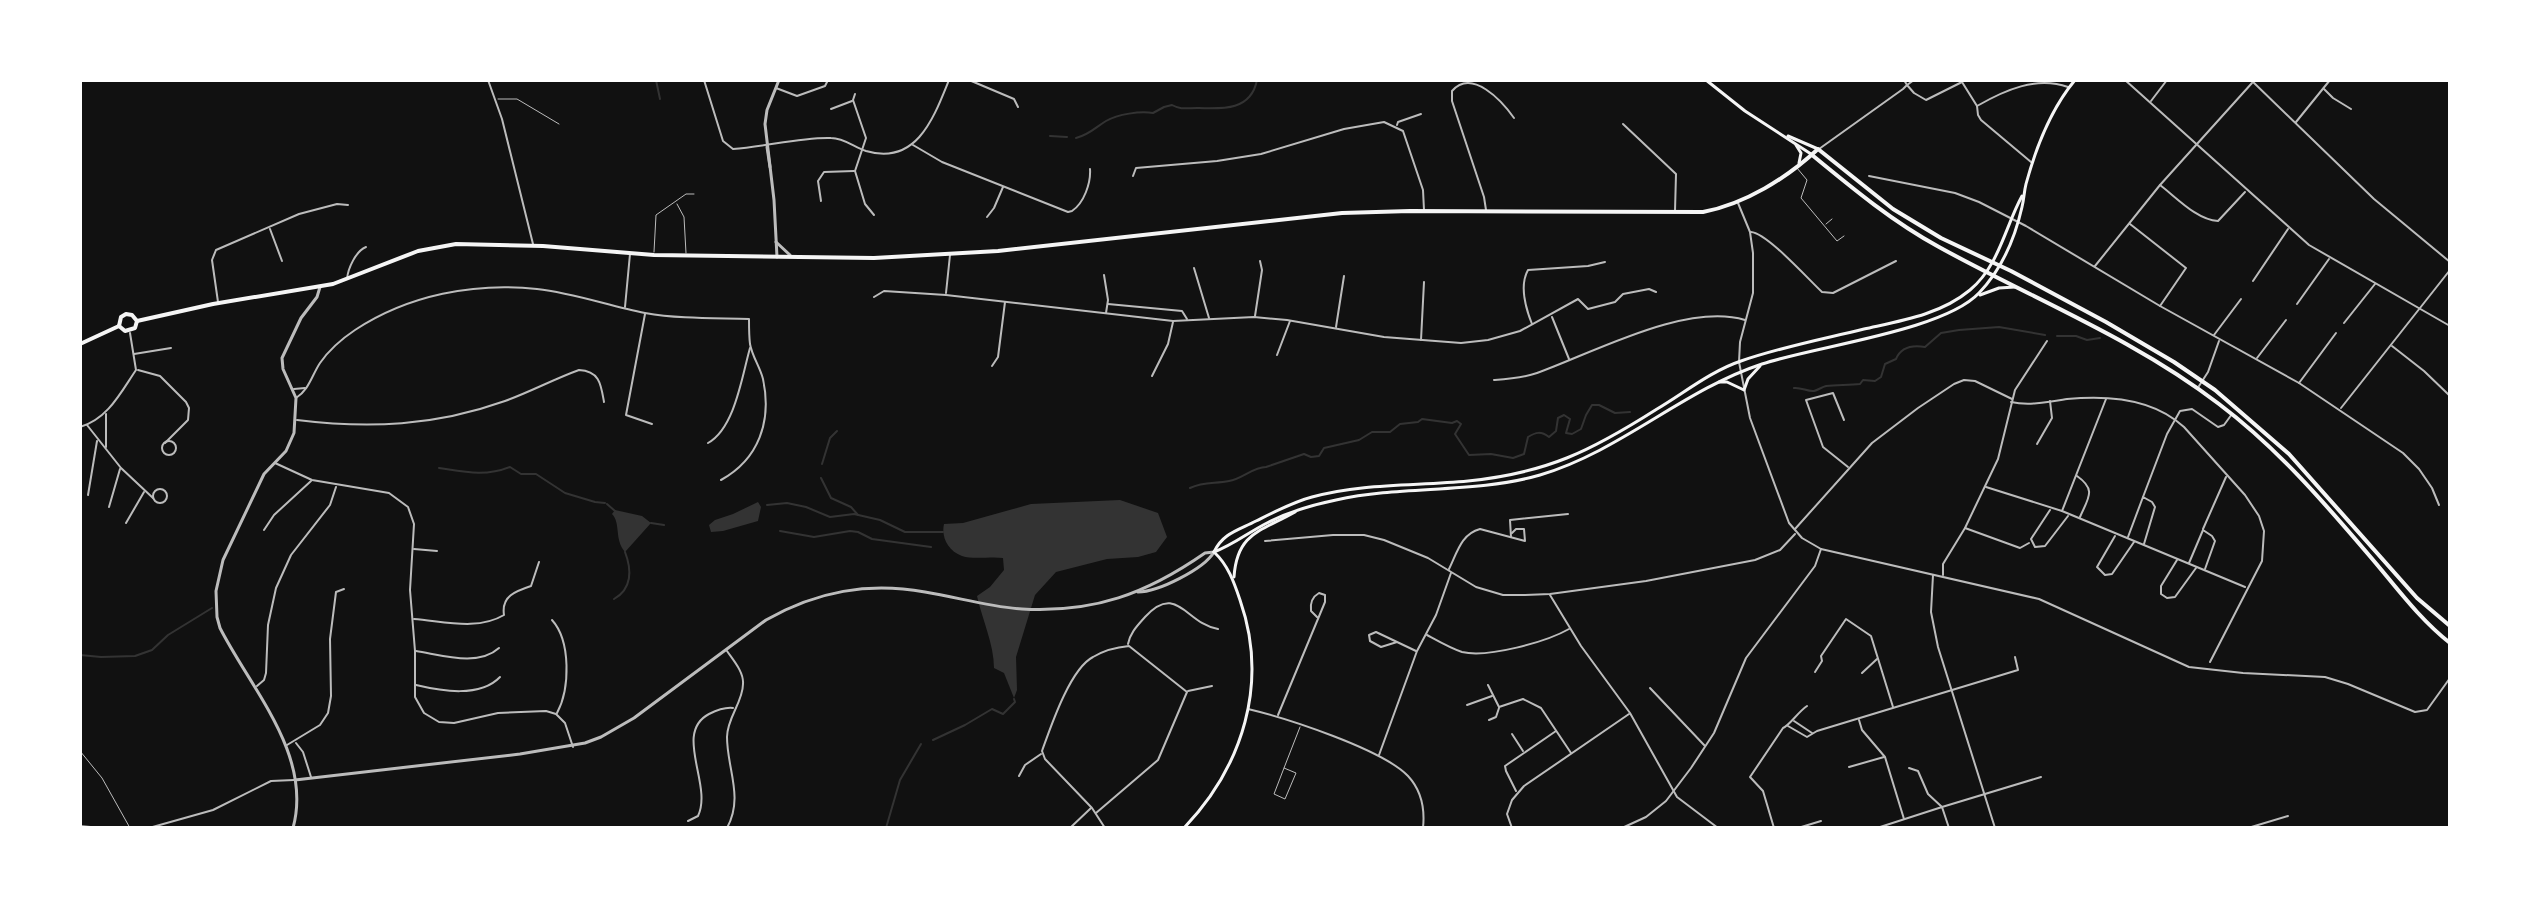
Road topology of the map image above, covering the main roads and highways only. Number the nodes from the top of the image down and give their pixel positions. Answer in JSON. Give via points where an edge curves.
{"nodes":[{"id":1,"x":1706,"y":80,"type":"edge"},
{"id":2,"x":2075,"y":80,"type":"edge"},
{"id":3,"x":1779,"y":131,"type":"junction"},
{"id":4,"x":1793,"y":141,"type":"junction"},
{"id":5,"x":1818,"y":149,"type":"junction"},
{"id":6,"x":1812,"y":155,"type":"junction"},
{"id":7,"x":1798,"y":165,"type":"junction"},
{"id":8,"x":1825,"y":166,"type":"junction"},
{"id":9,"x":2023,"y":195,"type":"junction"},
{"id":10,"x":1993,"y":262,"type":"junction"},
{"id":11,"x":2000,"y":266,"type":"junction"},
{"id":12,"x":1987,"y":272,"type":"junction"},
{"id":13,"x":1994,"y":275,"type":"junction"},
{"id":14,"x":2019,"y":288,"type":"junction"},
{"id":15,"x":1976,"y":296,"type":"junction"},
{"id":16,"x":137,"y":321,"type":"junction"},
{"id":17,"x":119,"y":326,"type":"junction"},
{"id":18,"x":80,"y":344,"type":"edge"},
{"id":19,"x":1763,"y":363,"type":"junction"},
{"id":20,"x":1717,"y":382,"type":"junction"},
{"id":21,"x":1297,"y":511,"type":"junction"},
{"id":22,"x":1214,"y":552,"type":"junction"},
{"id":23,"x":1234,"y":581,"type":"junction"},
{"id":24,"x":2450,"y":626,"type":"edge"},
{"id":25,"x":2450,"y":643,"type":"edge"},
{"id":26,"x":1184,"y":828,"type":"edge"}],
"edges":[{"from":1,"to":3,"type":"main road"},
{"from":2,"to":9,"type":"main road","via":[[2039,143]]},
{"from":3,"to":4,"type":"main road"},
{"from":3,"to":5,"type":"main road"},
{"from":4,"to":6,"type":"main road"},
{"from":4,"to":7,"type":"main road","via":[[1801,153]]},
{"from":5,"to":6,"type":"main road"},
{"from":5,"to":10,"type":"main road","via":[[1893,209]]},
{"from":6,"to":7,"type":"main road"},
{"from":6,"to":8,"type":"main road"},
{"from":7,"to":8,"type":"main road"},
{"from":7,"to":16,"type":"main road","via":[[1738,202],[1675,213],[1342,213],[911,257],[654,255],[456,244],[430,247],[320,287]]},
{"from":8,"to":12,"type":"main road","via":[[1921,237]]},
{"from":9,"to":10,"type":"main road"},
{"from":9,"to":11,"type":"main road"},
{"from":10,"to":11,"type":"main road"},
{"from":10,"to":12,"type":"main road"},
{"from":11,"to":13,"type":"main road"},
{"from":11,"to":24,"type":"main road","via":[[2106,322],[2237,408],[2303,468],[2406,587]]},
{"from":12,"to":13,"type":"main road"},
{"from":12,"to":22,"type":"main road","via":[[1969,292],[1931,312],[1739,362],[1588,451],[1561,461],[1507,477],[1309,498],[1239,528]]},
{"from":13,"to":14,"type":"main road"},
{"from":13,"to":15,"type":"main road"},
{"from":14,"to":15,"type":"main road"},
{"from":14,"to":25,"type":"main road","via":[[2103,330],[2232,414],[2298,474]]},
{"from":15,"to":19,"type":"main road","via":[[1933,319]]},
{"from":16,"to":17,"type":"main road","via":[[130,331]]},
{"from":16,"to":17,"type":"main road","via":[[126,314]]},
{"from":17,"to":18,"type":"main road"},
{"from":19,"to":20,"type":"main road"},
{"from":19,"to":20,"type":"main road","via":[[1744,390]]},
{"from":20,"to":21,"type":"main road","via":[[1615,444],[1540,475],[1497,485],[1378,493]]},
{"from":21,"to":22,"type":"main road"},
{"from":21,"to":23,"type":"main road","via":[[1249,538],[1237,556]]},
{"from":22,"to":23,"type":"main road"},
{"from":23,"to":26,"type":"main road","via":[[1252,653],[1248,709],[1227,771]]}]}
